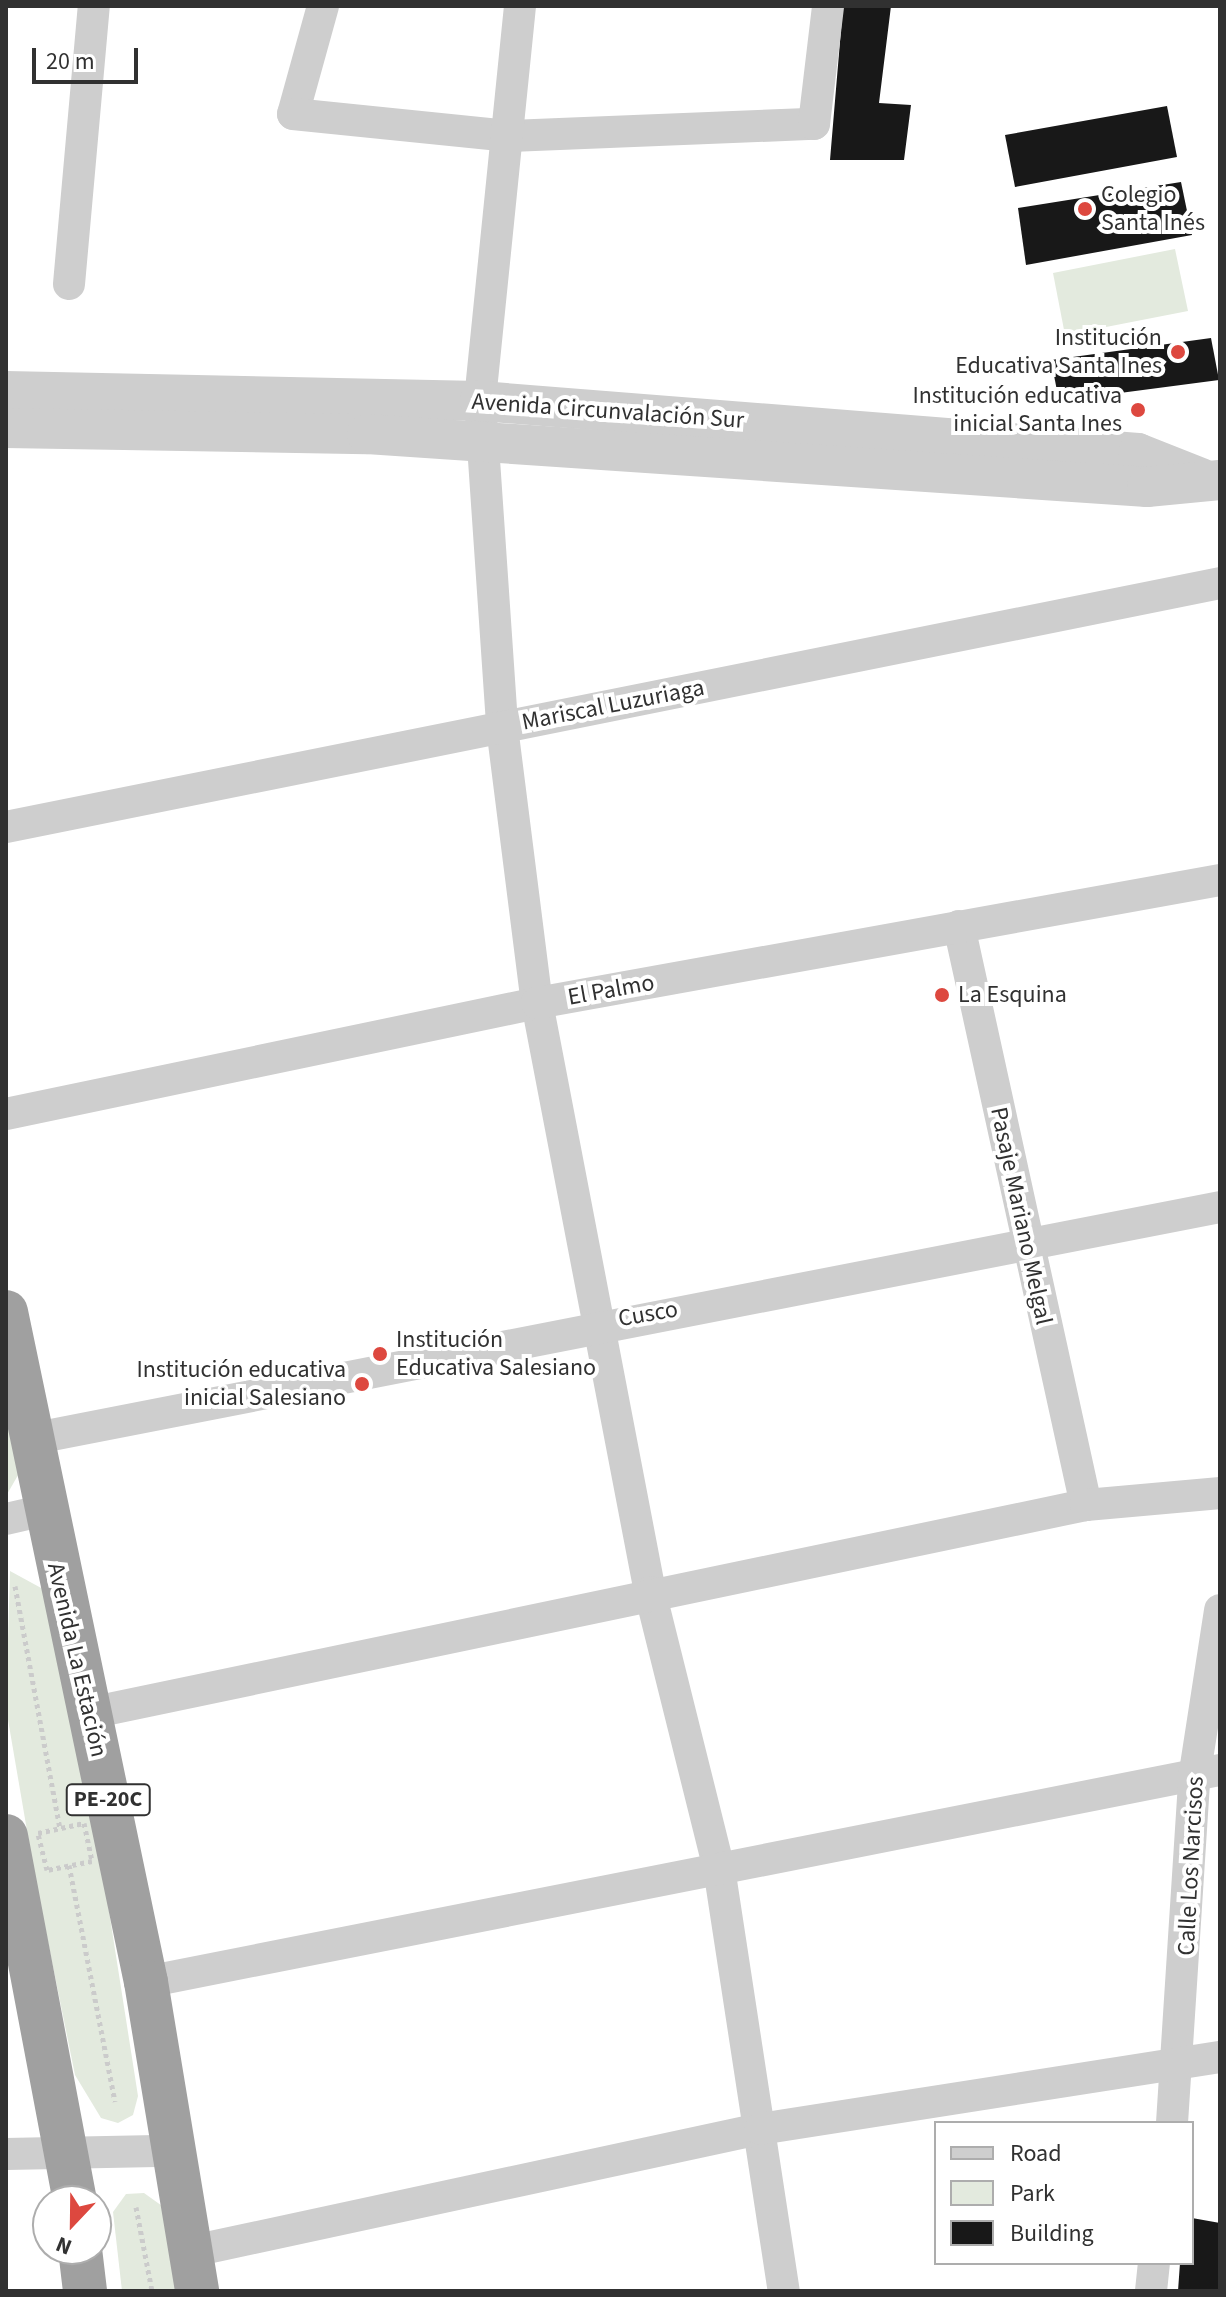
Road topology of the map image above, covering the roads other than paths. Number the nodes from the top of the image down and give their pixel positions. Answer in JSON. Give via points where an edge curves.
{"nodes":[{"id":1,"x":94,"y":6,"type":"edge"},
{"id":2,"x":323,"y":6,"type":"edge"},
{"id":3,"x":520,"y":6,"type":"edge"},
{"id":4,"x":828,"y":6,"type":"edge"},
{"id":5,"x":510,"y":136,"type":"junction"},
{"id":6,"x":69,"y":284,"type":"dead end"},
{"id":7,"x":6,"y":391,"type":"edge"},
{"id":8,"x":480,"y":401,"type":"junction"},
{"id":9,"x":6,"y":428,"type":"edge"},
{"id":10,"x":488,"y":441,"type":"junction"},
{"id":11,"x":1212,"y":480,"type":"edge"},
{"id":12,"x":1220,"y":583,"type":"edge"},
{"id":13,"x":502,"y":727,"type":"junction"},
{"id":14,"x":6,"y":827,"type":"edge"},
{"id":15,"x":1220,"y":880,"type":"edge"},
{"id":16,"x":959,"y":926,"type":"junction"},
{"id":17,"x":537,"y":1003,"type":"junction"},
{"id":18,"x":6,"y":1114,"type":"edge"},
{"id":19,"x":1220,"y":1207,"type":"edge"},
{"id":20,"x":1027,"y":1247,"type":"junction"},
{"id":21,"x":6,"y":1312,"type":"edge"},
{"id":22,"x":596,"y":1323,"type":"junction"},
{"id":23,"x":31,"y":1439,"type":"junction"},
{"id":24,"x":1220,"y":1493,"type":"edge"},
{"id":25,"x":1086,"y":1505,"type":"junction"},
{"id":26,"x":25,"y":1514,"type":"edge"},
{"id":27,"x":650,"y":1592,"type":"junction"},
{"id":28,"x":1220,"y":1610,"type":"edge"},
{"id":29,"x":90,"y":1713,"type":"junction"},
{"id":30,"x":1208,"y":1771,"type":"edge"},
{"id":31,"x":6,"y":1836,"type":"edge"},
{"id":32,"x":719,"y":1868,"type":"junction"},
{"id":33,"x":146,"y":1982,"type":"junction"},
{"id":34,"x":1220,"y":2057,"type":"edge"},
{"id":35,"x":1180,"y":2063,"type":"junction"},
{"id":36,"x":1172,"y":2121,"type":"edge"},
{"id":37,"x":760,"y":2129,"type":"junction"},
{"id":38,"x":69,"y":2151,"type":"junction"},
{"id":39,"x":169,"y":2151,"type":"junction"},
{"id":40,"x":6,"y":2154,"type":"edge"},
{"id":41,"x":73,"y":2185,"type":"edge"},
{"id":42,"x":82,"y":2265,"type":"edge"},
{"id":43,"x":1154,"y":2265,"type":"edge"},
{"id":44,"x":193,"y":2272,"type":"edge"},
{"id":45,"x":85,"y":2291,"type":"edge"},
{"id":46,"x":784,"y":2291,"type":"edge"},
{"id":47,"x":1151,"y":2291,"type":"edge"}],
"edges":[{"from":1,"to":6,"type":"street"},
{"from":2,"to":5,"type":"street","via":[[293,114]]},
{"from":3,"to":5,"type":"street"},
{"from":4,"to":5,"type":"street","via":[[814,124]]},
{"from":5,"to":8,"type":"street"},
{"from":7,"to":8,"type":"street","name":"Avenida Circunvalación Sur"},
{"from":8,"to":10,"type":"street"},
{"from":8,"to":11,"type":"street","name":"Avenida Circunvalación Sur","via":[[1138,453]]},
{"from":9,"to":10,"type":"street","name":"Avenida Circunvalación Sur"},
{"from":10,"to":11,"type":"street","name":"Avenida Circunvalación Sur","via":[[1147,487]]},
{"from":10,"to":13,"type":"street"},
{"from":12,"to":13,"type":"street","name":"Mariscal Luzuriaga"},
{"from":13,"to":14,"type":"street","name":"Mariscal Luzuriaga"},
{"from":13,"to":17,"type":"street"},
{"from":15,"to":16,"type":"street","name":"El Palmo"},
{"from":16,"to":17,"type":"street","name":"El Palmo"},
{"from":16,"to":20,"type":"street","name":"Pasaje Mariano Melgal"},
{"from":17,"to":18,"type":"street","name":"El Palmo"},
{"from":17,"to":22,"type":"street"},
{"from":19,"to":20,"type":"street","name":"Cusco"},
{"from":20,"to":22,"type":"street","name":"Cusco"},
{"from":20,"to":25,"type":"street","name":"Pasaje Mariano Melgal"},
{"from":21,"to":23,"type":"highway","name":"Avenida La Estación","number":"PE-20C"},
{"from":22,"to":23,"type":"street","name":"Cusco"},
{"from":22,"to":27,"type":"street"},
{"from":23,"to":26,"type":"highway","name":"Avenida La Estación","number":"PE-20C"},
{"from":24,"to":25,"type":"street"},
{"from":25,"to":27,"type":"street"},
{"from":26,"to":29,"type":"highway","name":"Avenida La Estación","number":"PE-20C"},
{"from":27,"to":29,"type":"street"},
{"from":27,"to":32,"type":"street"},
{"from":28,"to":30,"type":"street","name":"Calle Los Narcisos"},
{"from":29,"to":33,"type":"highway","name":"Avenida La Estación","number":"PE-20C"},
{"from":30,"to":32,"type":"street"},
{"from":30,"to":35,"type":"street","name":"Calle Los Narcisos"},
{"from":31,"to":38,"type":"highway"},
{"from":32,"to":33,"type":"street"},
{"from":32,"to":37,"type":"street"},
{"from":33,"to":39,"type":"highway","name":"Avenida La Estación","number":"PE-20C"},
{"from":34,"to":35,"type":"street"},
{"from":35,"to":36,"type":"street","name":"Calle Los Narcisos"},
{"from":35,"to":37,"type":"street"},
{"from":37,"to":44,"type":"street"},
{"from":37,"to":46,"type":"street"},
{"from":38,"to":39,"type":"street"},
{"from":38,"to":40,"type":"street"},
{"from":38,"to":41,"type":"highway"},
{"from":39,"to":44,"type":"highway","name":"Avenida La Estación","number":"PE-20C"},
{"from":42,"to":45,"type":"highway"},
{"from":43,"to":47,"type":"street"}]}
